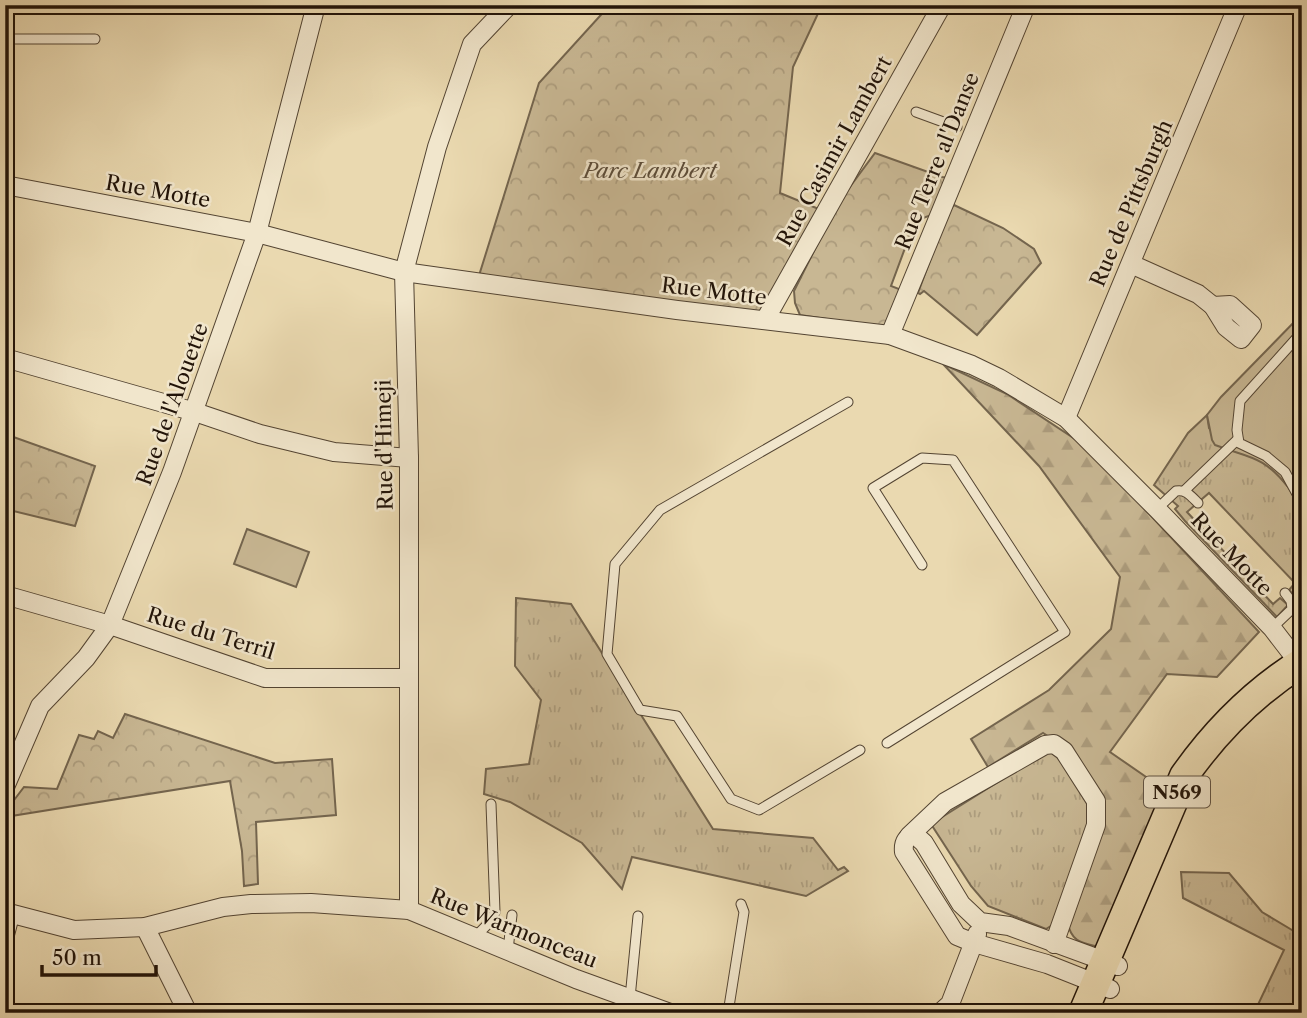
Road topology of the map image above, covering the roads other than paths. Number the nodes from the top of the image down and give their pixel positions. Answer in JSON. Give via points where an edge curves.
{"nodes":[{"id":1,"x":316,"y":5,"type":"edge"},
{"id":2,"x":509,"y":5,"type":"edge"},
{"id":3,"x":942,"y":5,"type":"edge"},
{"id":4,"x":1026,"y":5,"type":"edge"},
{"id":5,"x":1238,"y":5,"type":"edge"},
{"id":6,"x":5,"y":39,"type":"edge"},
{"id":7,"x":95,"y":39,"type":"dead end"},
{"id":8,"x":916,"y":112,"type":"dead end"},
{"id":9,"x":965,"y":130,"type":"junction"},
{"id":10,"x":5,"y":185,"type":"edge"},
{"id":11,"x":257,"y":233,"type":"junction"},
{"id":12,"x":1131,"y":264,"type":"junction"},
{"id":13,"x":404,"y":272,"type":"junction"},
{"id":14,"x":1213,"y":306,"type":"dead end"},
{"id":15,"x":765,"y":320,"type":"junction"},
{"id":16,"x":1302,"y":332,"type":"edge"},
{"id":17,"x":890,"y":335,"type":"junction"},
{"id":18,"x":5,"y":358,"type":"edge"},
{"id":19,"x":848,"y":402,"type":"dead end"},
{"id":20,"x":195,"y":412,"type":"junction"},
{"id":21,"x":1066,"y":418,"type":"junction"},
{"id":22,"x":1238,"y":439,"type":"junction"},
{"id":23,"x":409,"y":458,"type":"junction"},
{"id":24,"x":1184,"y":491,"type":"junction"},
{"id":25,"x":1198,"y":503,"type":"dead end"},
{"id":26,"x":1302,"y":503,"type":"edge"},
{"id":27,"x":1157,"y":509,"type":"junction"},
{"id":28,"x":922,"y":565,"type":"dead end"},
{"id":29,"x":1285,"y":593,"type":"dead end"},
{"id":30,"x":5,"y":595,"type":"edge"},
{"id":31,"x":110,"y":625,"type":"junction"},
{"id":32,"x":1272,"y":628,"type":"junction"},
{"id":33,"x":1301,"y":668,"type":"edge"},
{"id":34,"x":408,"y":678,"type":"junction"},
{"id":35,"x":887,"y":743,"type":"dead end"},
{"id":36,"x":860,"y":750,"type":"dead end"},
{"id":37,"x":10,"y":763,"type":"edge"},
{"id":38,"x":5,"y":787,"type":"edge"},
{"id":39,"x":491,"y":804,"type":"dead end"},
{"id":40,"x":909,"y":836,"type":"junction"},
{"id":41,"x":741,"y":904,"type":"dead end"},
{"id":42,"x":409,"y":910,"type":"junction"},
{"id":43,"x":10,"y":913,"type":"edge"},
{"id":44,"x":512,"y":915,"type":"dead end"},
{"id":45,"x":638,"y":916,"type":"dead end"},
{"id":46,"x":980,"y":922,"type":"junction"},
{"id":47,"x":145,"y":927,"type":"junction"},
{"id":48,"x":475,"y":937,"type":"junction"},
{"id":49,"x":974,"y":943,"type":"junction"},
{"id":50,"x":1054,"y":944,"type":"junction"},
{"id":51,"x":508,"y":950,"type":"junction"},
{"id":52,"x":1106,"y":983,"type":"edge"},
{"id":53,"x":630,"y":998,"type":"junction"},
{"id":54,"x":8,"y":1013,"type":"edge"},
{"id":55,"x":188,"y":1013,"type":"edge"},
{"id":56,"x":670,"y":1013,"type":"edge"},
{"id":57,"x":728,"y":1013,"type":"edge"},
{"id":58,"x":940,"y":1013,"type":"edge"},
{"id":59,"x":1083,"y":1013,"type":"edge"}],
"edges":[{"from":1,"to":11,"type":"street","name":"Rue de l'Alouette"},
{"from":2,"to":13,"type":"street","name":"Rue d'Himeji","via":[[472,44],[437,147]]},
{"from":3,"to":15,"type":"street","name":"Rue Casimir Lambert"},
{"from":4,"to":9,"type":"street","name":"Rue Terre al'Danse"},
{"from":5,"to":12,"type":"street","name":"Rue de Pittsburgh"},
{"from":6,"to":7,"type":"lane"},
{"from":8,"to":9,"type":"lane"},
{"from":9,"to":17,"type":"street","name":"Rue Terre al'Danse"},
{"from":10,"to":11,"type":"street","name":"Rue Motte"},
{"from":11,"to":13,"type":"street","name":"Rue Motte"},
{"from":11,"to":20,"type":"street","name":"Rue de l'Alouette"},
{"from":12,"to":14,"type":"street","via":[[1198,294]]},
{"from":12,"to":21,"type":"street","name":"Rue de Pittsburgh"},
{"from":13,"to":15,"type":"street","name":"Rue Motte"},
{"from":13,"to":23,"type":"street","name":"Rue d'Himeji"},
{"from":15,"to":17,"type":"street","name":"Rue Motte"},
{"from":16,"to":22,"type":"lane","via":[[1240,401]]},
{"from":17,"to":21,"type":"street","name":"Rue Motte","via":[[972,365]]},
{"from":18,"to":20,"type":"street"},
{"from":19,"to":36,"type":"lane","via":[[660,510],[615,564],[607,654],[640,710],[677,716],[731,799],[760,810]]},
{"from":20,"to":23,"type":"street","via":[[334,452]]},
{"from":20,"to":31,"type":"street","name":"Rue de l'Alouette"},
{"from":21,"to":27,"type":"street","name":"Rue Motte"},
{"from":22,"to":24,"type":"lane"},
{"from":22,"to":26,"type":"lane","via":[[1285,472]]},
{"from":23,"to":34,"type":"street","name":"Rue d'Himeji"},
{"from":24,"to":25,"type":"lane"},
{"from":24,"to":27,"type":"lane","via":[[1176,491]]},
{"from":27,"to":32,"type":"street","name":"Rue Motte"},
{"from":28,"to":35,"type":"lane","via":[[873,488],[922,458],[953,460],[1065,632]]},
{"from":29,"to":32,"type":"lane","via":[[1292,609]]},
{"from":30,"to":31,"type":"street","name":"Rue du Terril"},
{"from":31,"to":34,"type":"street","name":"Rue du Terril","via":[[265,678]]},
{"from":31,"to":37,"type":"street","name":"Rue de l'Alouette","via":[[86,659],[40,706]]},
{"from":32,"to":33,"type":"street","name":"Rue Motte"},
{"from":33,"to":52,"type":"main road","number":"N569","via":[[1280,696],[1224,749],[1187,797]]},
{"from":34,"to":42,"type":"street","name":"Rue d'Himeji"},
{"from":37,"to":38,"type":"street","name":"Rue de l'Alouette"},
{"from":39,"to":48,"type":"lane","via":[[495,912]]},
{"from":40,"to":46,"type":"street","via":[[914,834],[923,843],[961,904]]},
{"from":40,"to":49,"type":"street","via":[[904,852],[957,936]]},
{"from":40,"to":50,"type":"street","via":[[945,802],[1054,744],[1096,802],[1096,825]]},
{"from":41,"to":57,"type":"lane","via":[[744,912]]},
{"from":42,"to":47,"type":"street","name":"Rue Warmonceau","via":[[251,904]]},
{"from":42,"to":48,"type":"street","name":"Rue Warmonceau"},
{"from":43,"to":47,"type":"street","name":"Rue Warmonceau","via":[[74,930]]},
{"from":43,"to":54,"type":"lane"},
{"from":44,"to":51,"type":"lane"},
{"from":45,"to":53,"type":"lane"},
{"from":46,"to":49,"type":"street"},
{"from":46,"to":50,"type":"street","via":[[1009,926]]},
{"from":47,"to":55,"type":"street"},
{"from":48,"to":51,"type":"street","name":"Rue Warmonceau"},
{"from":49,"to":52,"type":"street"},
{"from":49,"to":58,"type":"street","via":[[950,1004]]},
{"from":50,"to":52,"type":"street"},
{"from":51,"to":53,"type":"street","name":"Rue Warmonceau"},
{"from":52,"to":59,"type":"main road","number":"N569"},
{"from":53,"to":56,"type":"street","name":"Rue Warmonceau"}]}
